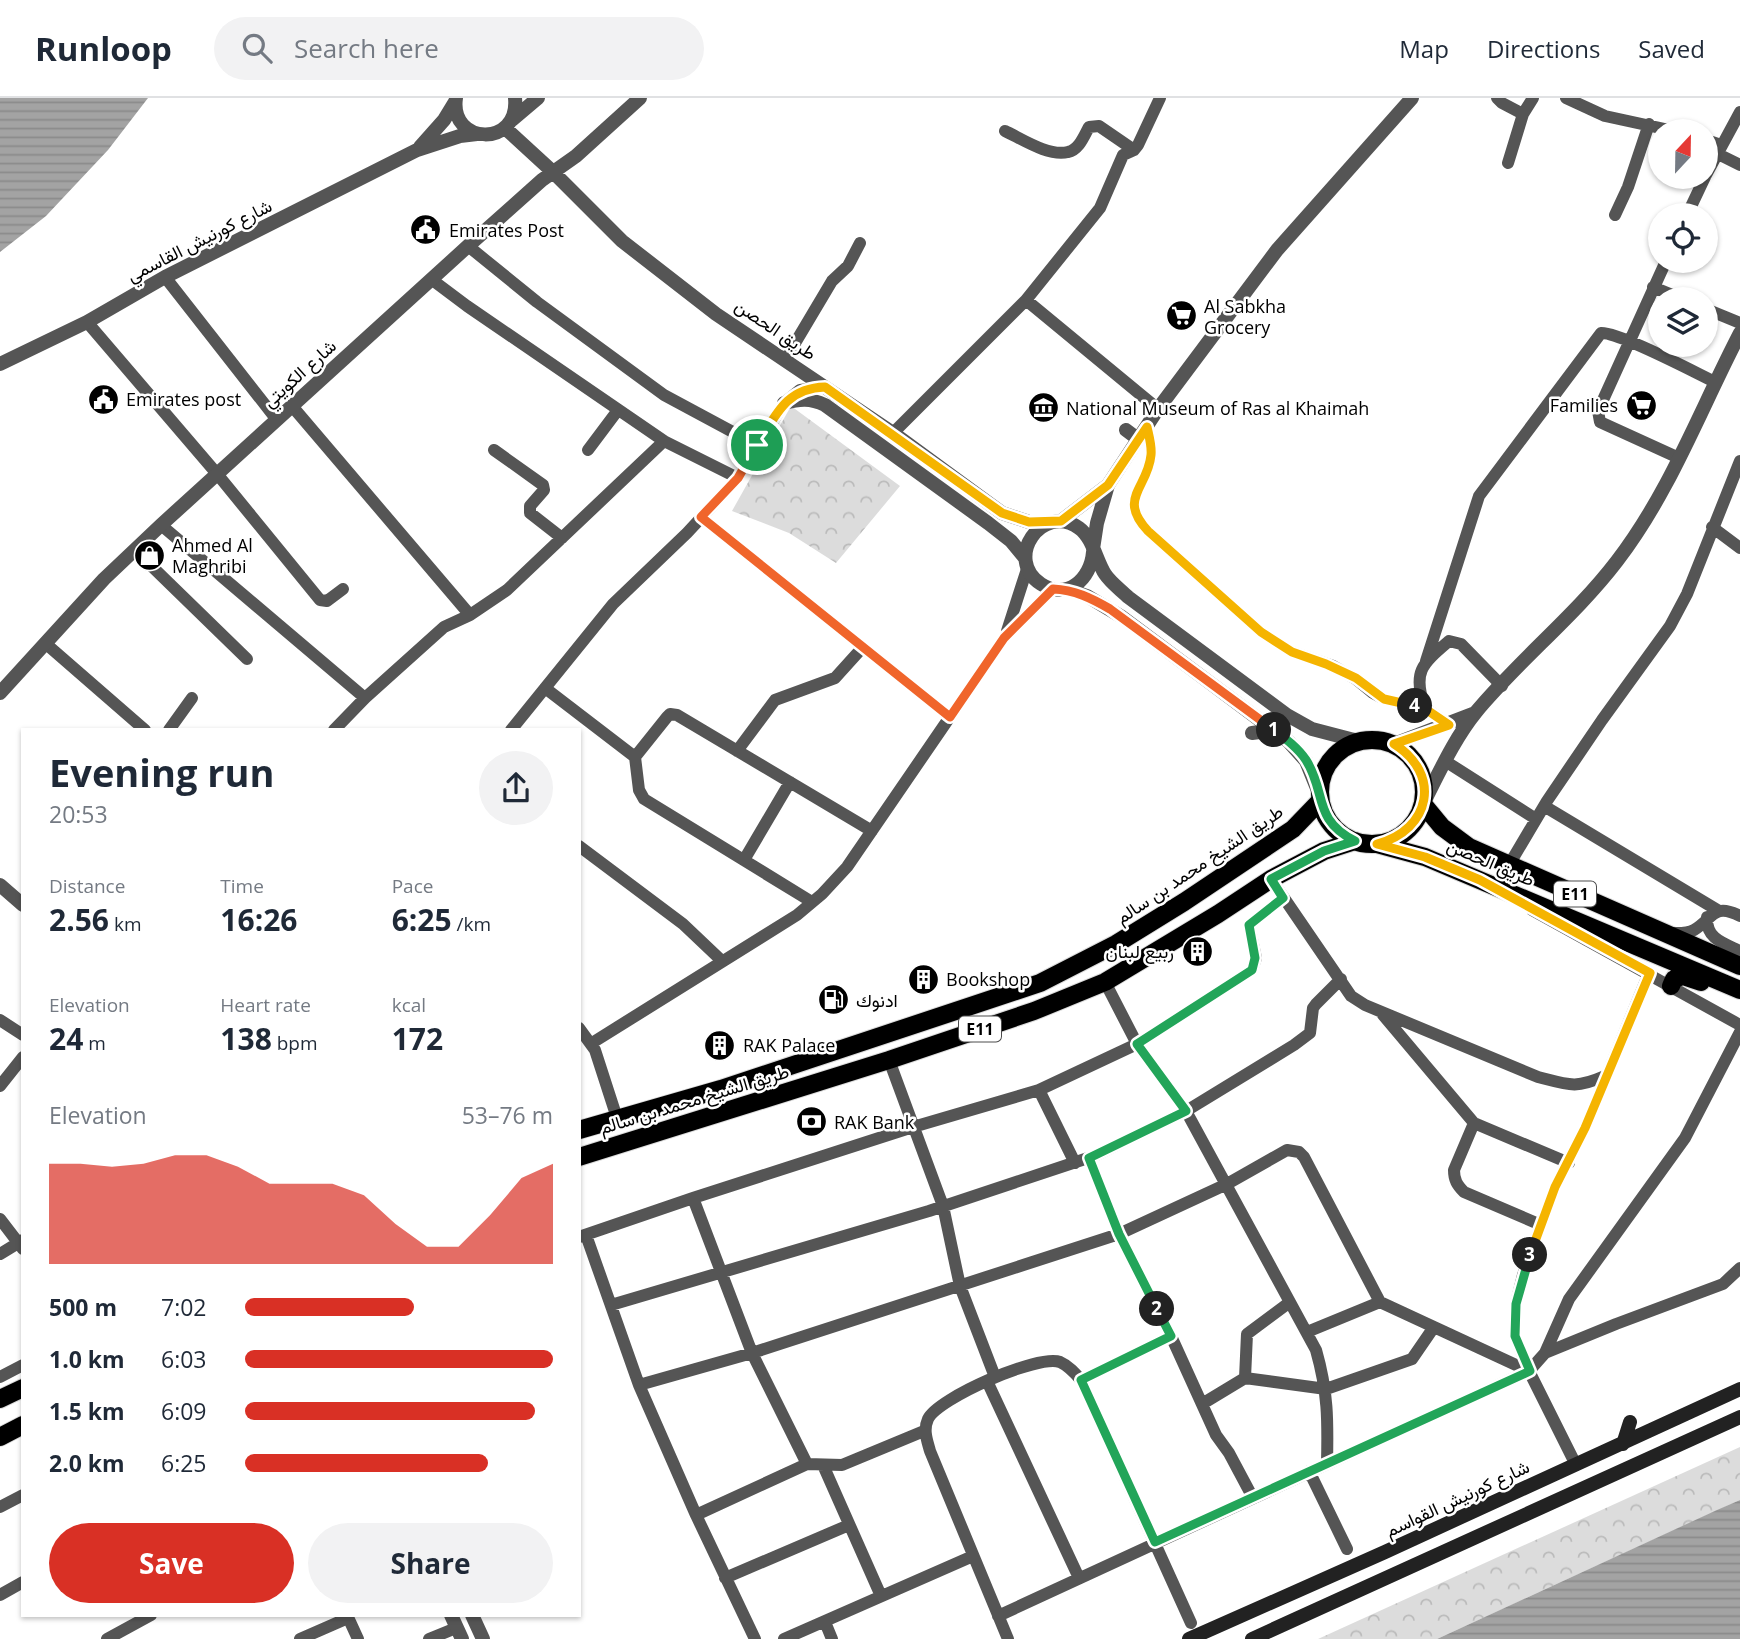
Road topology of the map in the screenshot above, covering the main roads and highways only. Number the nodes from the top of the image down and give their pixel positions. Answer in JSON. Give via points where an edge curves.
{"nodes":[{"id":1,"x":1320,"y":797,"type":"junction"},
{"id":2,"x":1423,"y":804,"type":"junction"},
{"id":3,"x":1355,"y":841,"type":"junction"},
{"id":4,"x":1377,"y":844,"type":"junction"},
{"id":5,"x":1740,"y":966,"type":"edge"},
{"id":6,"x":1671,"y":986,"type":"road end"},
{"id":7,"x":1740,"y":990,"type":"edge"},
{"id":8,"x":1740,"y":999,"type":"edge"},
{"id":9,"x":581,"y":1129,"type":"edge"},
{"id":10,"x":581,"y":1156,"type":"edge"},
{"id":11,"x":21,"y":1389,"type":"edge"},
{"id":12,"x":1740,"y":1389,"type":"edge"},
{"id":13,"x":0,"y":1399,"type":"edge"},
{"id":14,"x":1740,"y":1417,"type":"edge"},
{"id":15,"x":1630,"y":1422,"type":"dead end"},
{"id":16,"x":21,"y":1426,"type":"edge"},
{"id":17,"x":0,"y":1437,"type":"edge"},
{"id":18,"x":1623,"y":1444,"type":"junction"},
{"id":19,"x":1189,"y":1639,"type":"edge"},
{"id":20,"x":1252,"y":1639,"type":"edge"}],
"edges":[{"from":1,"to":2,"type":"main road","via":[[1322,776],[1330,760],[1342,748],[1370,739],[1394,744],[1416,762],[1424,783]]},
{"from":1,"to":3,"type":"main road","via":[[1332,826]]},
{"from":1,"to":9,"type":"main road","name":"طريق الشيخ محمد بن سالم","number":"E11","via":[[1285,834],[1184,902],[1040,983],[721,1089]]},
{"from":2,"to":4,"type":"main road","via":[[1407,831]]},
{"from":2,"to":5,"type":"main road","name":"طريق الحصن","number":"E11","via":[[1442,827],[1469,847]]},
{"from":3,"to":4,"type":"main road"},
{"from":3,"to":10,"type":"main road","name":"طريق الشيخ محمد بن سالم","number":"E11","via":[[1324,851],[1271,879],[1104,982],[1034,1011]]},
{"from":4,"to":7,"type":"main road","name":"طريق الحصن","number":"E11","via":[[1425,857]]},
{"from":6,"to":8,"type":"main road","via":[[1683,976]]},
{"from":11,"to":13,"type":"main road"},
{"from":12,"to":18,"type":"main road","name":"شارع كورنيش القواسم"},
{"from":14,"to":20,"type":"main road"},
{"from":15,"to":18,"type":"main road"},
{"from":16,"to":17,"type":"main road"},
{"from":18,"to":19,"type":"main road","name":"شارع كورنيش القواسم"}]}
